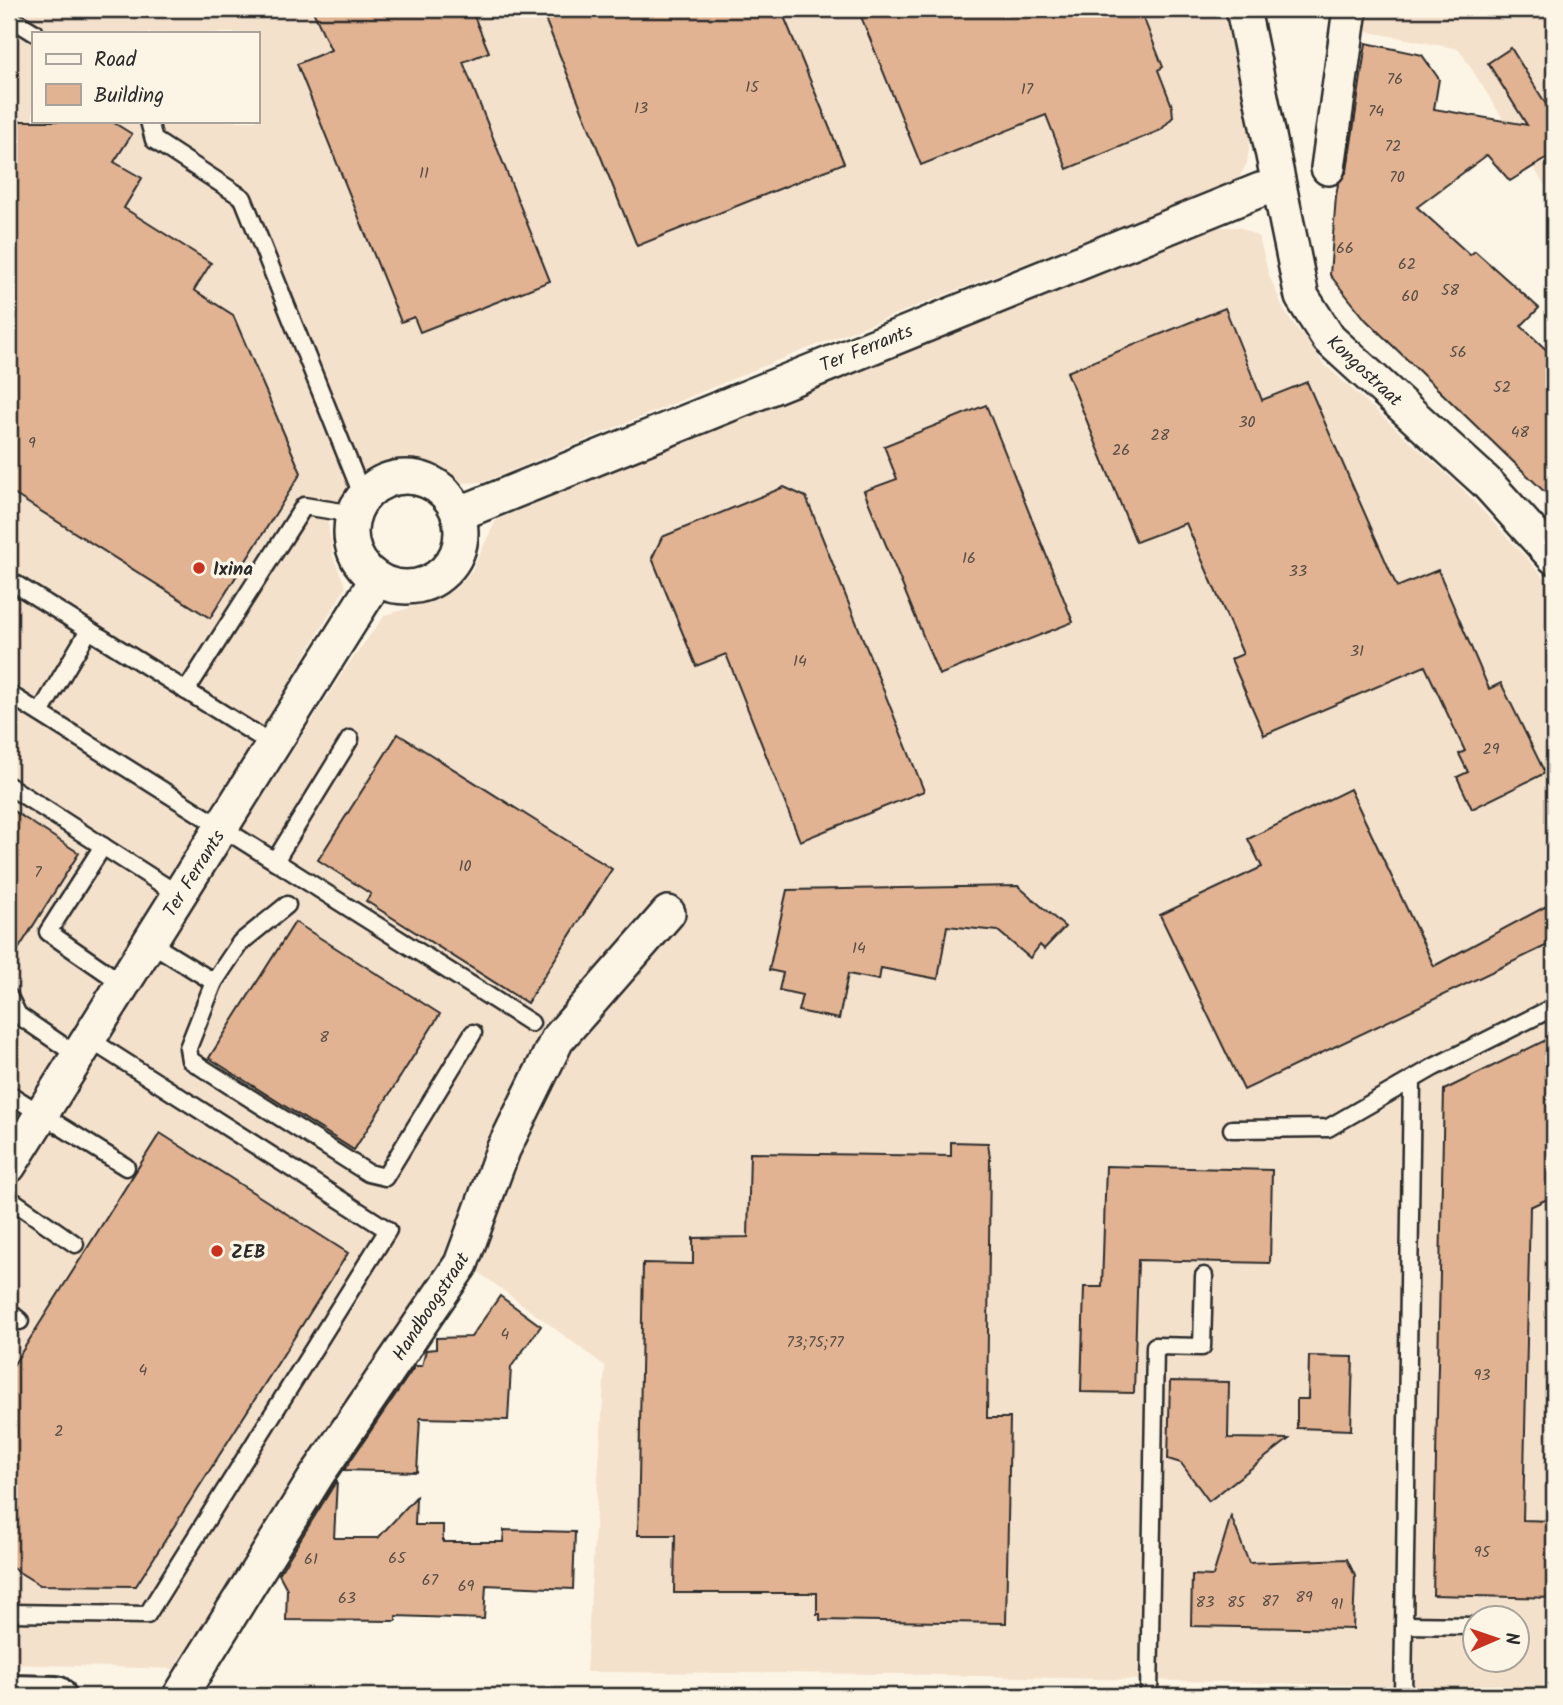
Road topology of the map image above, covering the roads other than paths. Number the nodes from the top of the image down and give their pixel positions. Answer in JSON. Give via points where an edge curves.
{"nodes":[{"id":1,"x":1243,"y":9,"type":"edge"},
{"id":2,"x":1350,"y":9,"type":"edge"},
{"id":3,"x":9,"y":17,"type":"edge"},
{"id":4,"x":33,"y":32,"type":"edge"},
{"id":5,"x":149,"y":122,"type":"edge"},
{"id":6,"x":1328,"y":168,"type":"dead end"},
{"id":7,"x":1278,"y":187,"type":"junction"},
{"id":8,"x":359,"y":505,"type":"junction"},
{"id":9,"x":458,"y":513,"type":"junction"},
{"id":10,"x":1554,"y":557,"type":"edge"},
{"id":11,"x":377,"y":579,"type":"junction"},
{"id":12,"x":9,"y":580,"type":"edge"},
{"id":13,"x":89,"y":630,"type":"junction"},
{"id":14,"x":186,"y":691,"type":"junction"},
{"id":15,"x":9,"y":694,"type":"edge"},
{"id":16,"x":40,"y":713,"type":"junction"},
{"id":17,"x":350,"y":739,"type":"dead end"},
{"id":18,"x":273,"y":745,"type":"junction"},
{"id":19,"x":9,"y":786,"type":"edge"},
{"id":20,"x":222,"y":826,"type":"junction"},
{"id":21,"x":103,"y":846,"type":"junction"},
{"id":22,"x":275,"y":861,"type":"junction"},
{"id":23,"x":179,"y":895,"type":"junction"},
{"id":24,"x":287,"y":905,"type":"dead end"},
{"id":25,"x":668,"y":913,"type":"dead end"},
{"id":26,"x":149,"y":942,"type":"junction"},
{"id":27,"x":214,"y":982,"type":"junction"},
{"id":28,"x":123,"y":984,"type":"junction"},
{"id":29,"x":9,"y":997,"type":"edge"},
{"id":30,"x":1554,"y":1007,"type":"edge"},
{"id":31,"x":531,"y":1023,"type":"dead end"},
{"id":32,"x":473,"y":1032,"type":"dead end"},
{"id":33,"x":83,"y":1048,"type":"junction"},
{"id":34,"x":1412,"y":1080,"type":"junction"},
{"id":35,"x":9,"y":1094,"type":"edge"},
{"id":36,"x":41,"y":1114,"type":"junction"},
{"id":37,"x":1232,"y":1129,"type":"dead end"},
{"id":38,"x":9,"y":1166,"type":"edge"},
{"id":39,"x":126,"y":1167,"type":"dead end"},
{"id":40,"x":9,"y":1198,"type":"edge"},
{"id":41,"x":75,"y":1244,"type":"dead end"},
{"id":42,"x":1204,"y":1276,"type":"dead end"},
{"id":43,"x":9,"y":1613,"type":"edge"},
{"id":44,"x":1404,"y":1625,"type":"junction"},
{"id":45,"x":1462,"y":1626,"type":"edge"},
{"id":46,"x":9,"y":1695,"type":"edge"},
{"id":47,"x":56,"y":1696,"type":"edge"},
{"id":48,"x":180,"y":1696,"type":"edge"},
{"id":49,"x":1149,"y":1696,"type":"edge"},
{"id":50,"x":1402,"y":1696,"type":"edge"}],
"edges":[{"from":1,"to":7,"type":"street","name":"Kongostraat"},
{"from":2,"to":6,"type":"street"},
{"from":3,"to":4,"type":"lane"},
{"from":5,"to":8,"type":"lane","via":[[154,140],[243,198]]},
{"from":7,"to":9,"type":"street","name":"Ter Ferrants","via":[[1260,190],[1058,270]]},
{"from":7,"to":10,"type":"street","name":"Kongostraat","via":[[1303,298],[1329,339],[1486,482]]},
{"from":8,"to":9,"type":"street","via":[[378,484],[415,478],[448,496]]},
{"from":8,"to":11,"type":"street","via":[[351,540],[357,559]]},
{"from":8,"to":14,"type":"lane","via":[[304,506]]},
{"from":9,"to":11,"type":"street","via":[[460,541],[442,574],[426,584],[404,588]]},
{"from":11,"to":18,"type":"street","name":"Ter Ferrants"},
{"from":12,"to":13,"type":"lane"},
{"from":13,"to":14,"type":"lane"},
{"from":13,"to":16,"type":"lane"},
{"from":14,"to":18,"type":"lane"},
{"from":15,"to":16,"type":"lane"},
{"from":16,"to":20,"type":"lane"},
{"from":17,"to":22,"type":"lane"},
{"from":18,"to":20,"type":"street","name":"Ter Ferrants"},
{"from":19,"to":21,"type":"lane"},
{"from":20,"to":22,"type":"lane"},
{"from":20,"to":23,"type":"street","name":"Ter Ferrants"},
{"from":21,"to":23,"type":"lane"},
{"from":21,"to":28,"type":"lane","via":[[48,932]]},
{"from":22,"to":31,"type":"lane"},
{"from":23,"to":26,"type":"street","name":"Ter Ferrants"},
{"from":24,"to":27,"type":"lane","via":[[240,943]]},
{"from":25,"to":48,"type":"street","name":"Handboogstraat","via":[[557,1040],[503,1150],[461,1264],[317,1475]]},
{"from":26,"to":27,"type":"lane"},
{"from":26,"to":28,"type":"street","name":"Ter Ferrants"},
{"from":27,"to":32,"type":"lane","via":[[188,1048],[190,1060],[368,1172],[385,1177]]},
{"from":28,"to":33,"type":"street","name":"Ter Ferrants"},
{"from":29,"to":33,"type":"lane","via":[[18,1015]]},
{"from":30,"to":34,"type":"lane"},
{"from":33,"to":36,"type":"street","name":"Ter Ferrants"},
{"from":33,"to":43,"type":"lane","via":[[388,1230],[147,1615]]},
{"from":34,"to":37,"type":"lane","via":[[1328,1128]]},
{"from":34,"to":44,"type":"lane"},
{"from":35,"to":36,"type":"lane"},
{"from":36,"to":38,"type":"street","name":"Ter Ferrants"},
{"from":36,"to":39,"type":"lane"},
{"from":40,"to":41,"type":"lane"},
{"from":42,"to":49,"type":"lane","via":[[1202,1347],[1155,1346]]},
{"from":44,"to":45,"type":"lane"},
{"from":44,"to":50,"type":"lane"},
{"from":46,"to":47,"type":"main road"}]}
